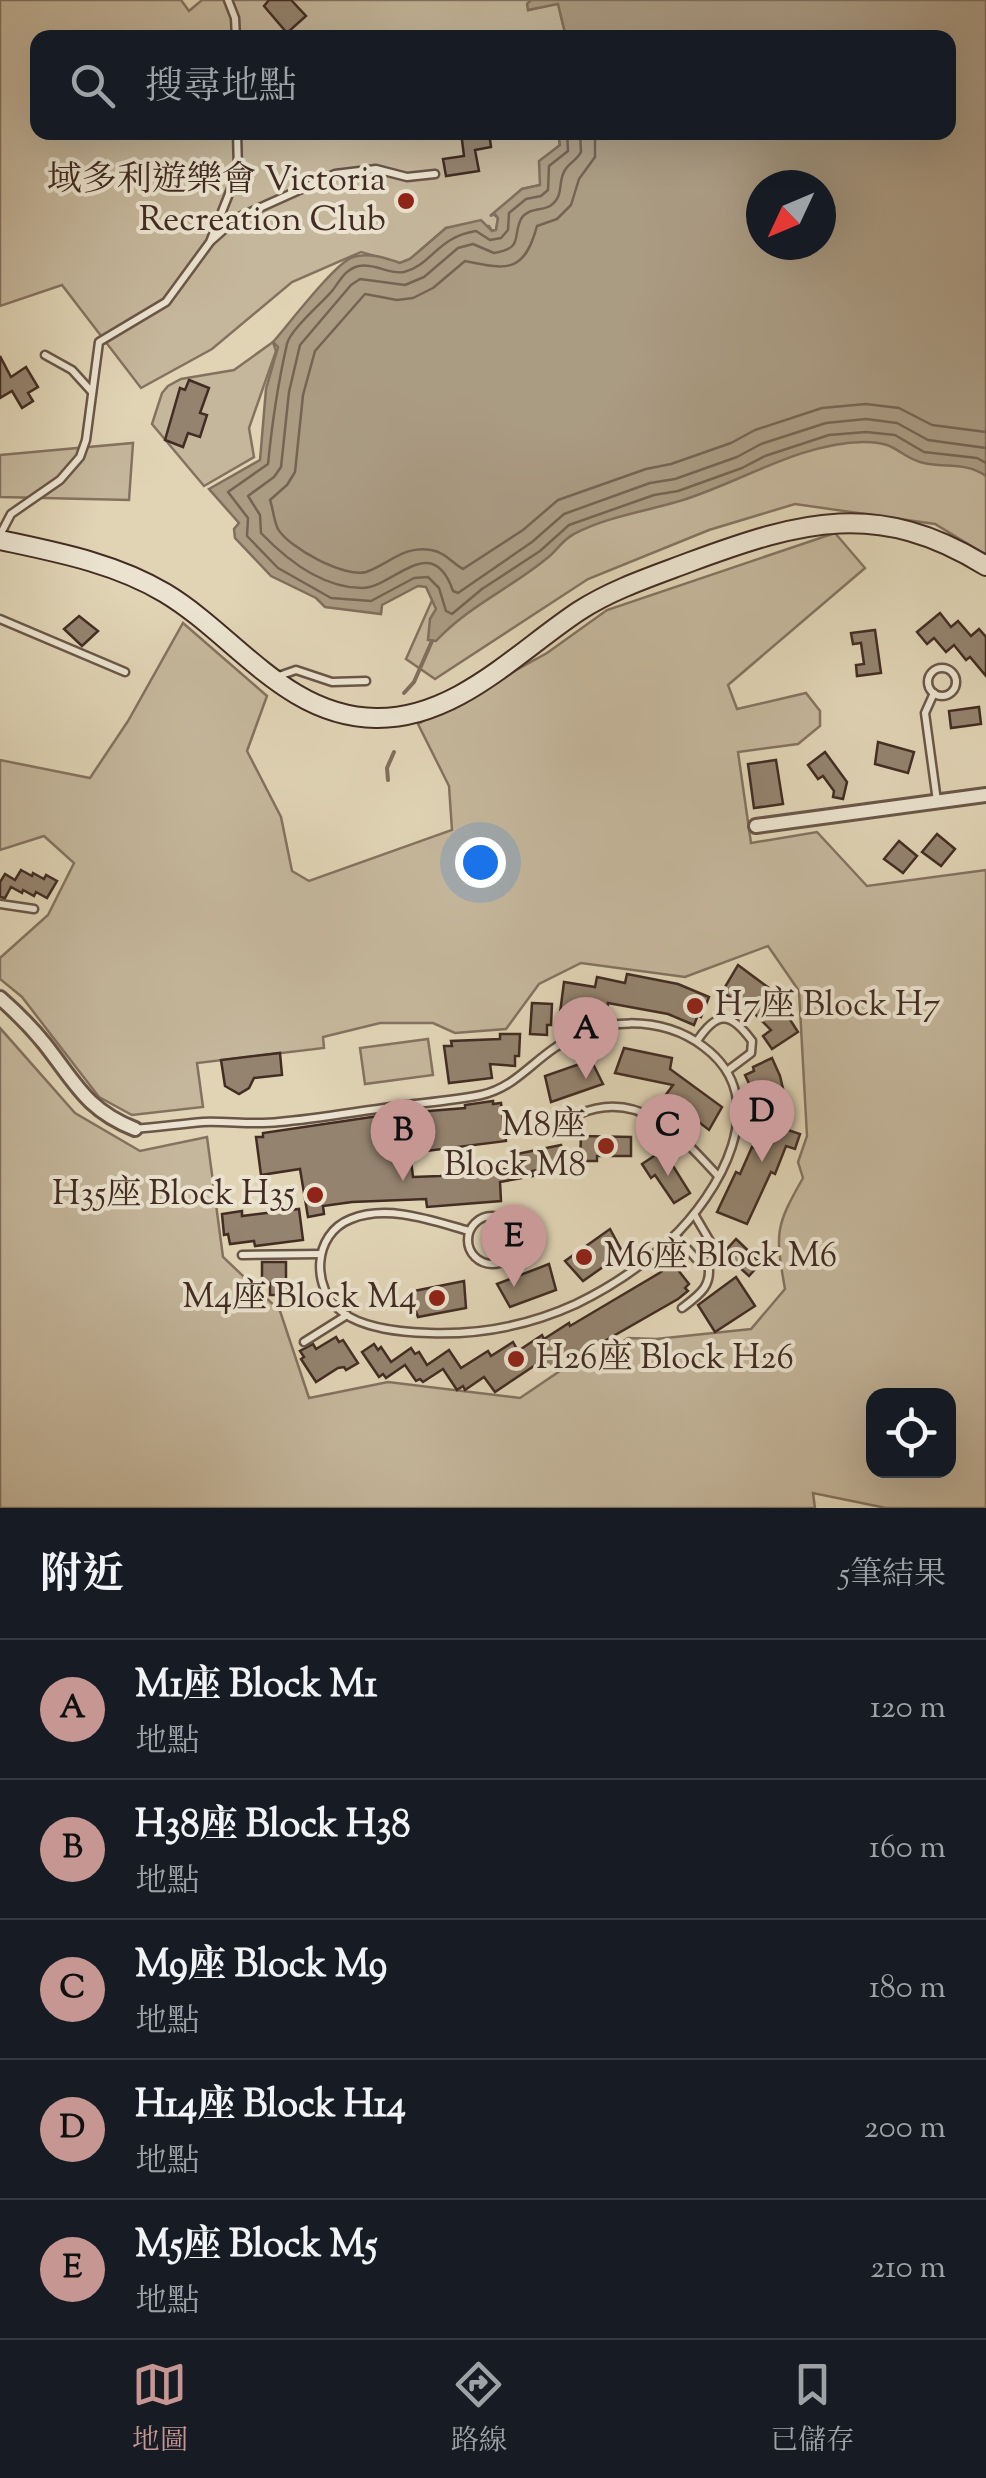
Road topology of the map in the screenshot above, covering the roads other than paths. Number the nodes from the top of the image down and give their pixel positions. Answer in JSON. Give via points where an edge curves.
{"nodes":[{"id":1,"x":228,"y":0,"type":"edge"},
{"id":2,"x":236,"y":30,"type":"edge"},
{"id":3,"x":237,"y":140,"type":"edge"},
{"id":4,"x":434,"y":174,"type":"dead end"},
{"id":5,"x":210,"y":242,"type":"junction"},
{"id":6,"x":45,"y":355,"type":"dead end"},
{"id":7,"x":92,"y":393,"type":"junction"},
{"id":8,"x":0,"y":538,"type":"edge"},
{"id":9,"x":986,"y":566,"type":"edge"},
{"id":10,"x":0,"y":618,"type":"edge"},
{"id":11,"x":125,"y":672,"type":"dead end"},
{"id":12,"x":273,"y":679,"type":"junction"},
{"id":13,"x":366,"y":682,"type":"dead end"},
{"id":14,"x":934,"y":693,"type":"junction"},
{"id":15,"x":986,"y":795,"type":"edge"},
{"id":16,"x":937,"y":802,"type":"junction"},
{"id":17,"x":756,"y":826,"type":"dead end"},
{"id":18,"x":0,"y":904,"type":"edge"},
{"id":19,"x":34,"y":908,"type":"dead end"},
{"id":20,"x":0,"y":998,"type":"edge"},
{"id":21,"x":697,"y":1041,"type":"junction"},
{"id":22,"x":727,"y":1071,"type":"junction"},
{"id":23,"x":527,"y":1116,"type":"dead end"},
{"id":24,"x":136,"y":1128,"type":"joint"},
{"id":25,"x":718,"y":1176,"type":"junction"},
{"id":26,"x":694,"y":1214,"type":"junction"},
{"id":27,"x":469,"y":1231,"type":"junction"},
{"id":28,"x":676,"y":1235,"type":"junction"},
{"id":29,"x":242,"y":1254,"type":"dead end"},
{"id":30,"x":321,"y":1254,"type":"junction"},
{"id":31,"x":708,"y":1263,"type":"junction"},
{"id":32,"x":682,"y":1308,"type":"dead end"},
{"id":33,"x":346,"y":1315,"type":"junction"},
{"id":34,"x":304,"y":1342,"type":"dead end"}],
"edges":[{"from":1,"to":2,"type":"lane"},
{"from":3,"to":5,"type":"lane","via":[[238,171]]},
{"from":4,"to":5,"type":"lane","via":[[335,174],[237,218]]},
{"from":5,"to":7,"type":"lane","via":[[166,302],[100,342]]},
{"from":6,"to":7,"type":"lane","via":[[72,370]]},
{"from":7,"to":8,"type":"lane","via":[[80,456],[60,480],[11,514]]},
{"from":8,"to":12,"type":"street","via":[[83,559],[156,588]]},
{"from":9,"to":12,"type":"street","via":[[910,531],[854,523],[804,526],[600,599],[473,687],[417,713],[344,714]]},
{"from":10,"to":11,"type":"lane"},
{"from":12,"to":13,"type":"lane","via":[[296,670],[326,681]]},
{"from":14,"to":14,"type":"lane","via":[[931,673],[951,670],[954,690]]},
{"from":14,"to":16,"type":"lane","via":[[925,713]]},
{"from":15,"to":16,"type":"street"},
{"from":16,"to":17,"type":"street"},
{"from":18,"to":19,"type":"lane"},
{"from":20,"to":24,"type":"street","via":[[88,1102]]},
{"from":21,"to":22,"type":"lane"},
{"from":21,"to":22,"type":"lane","via":[[718,1018],[741,1028],[752,1041],[751,1054]]},
{"from":21,"to":24,"type":"lane","via":[[658,1026],[615,1024],[572,1036],[518,1079],[482,1095],[276,1123]]},
{"from":22,"to":25,"type":"lane","via":[[740,1109]]},
{"from":23,"to":25,"type":"lane","via":[[550,1124],[605,1107],[646,1112],[670,1126]]},
{"from":25,"to":26,"type":"lane"},
{"from":26,"to":28,"type":"lane"},
{"from":26,"to":31,"type":"lane","via":[[711,1244]]},
{"from":27,"to":27,"type":"lane","via":[[478,1220],[498,1217],[514,1232],[514,1250],[505,1261],[482,1263],[468,1246]]},
{"from":27,"to":30,"type":"lane","via":[[407,1215],[369,1215],[338,1226]]},
{"from":28,"to":31,"type":"lane","via":[[699,1262]]},
{"from":28,"to":33,"type":"lane","via":[[598,1293],[521,1324],[426,1333]]},
{"from":29,"to":30,"type":"lane"},
{"from":30,"to":33,"type":"lane","via":[[323,1287]]},
{"from":31,"to":32,"type":"lane","via":[[704,1290]]},
{"from":33,"to":34,"type":"lane"}]}
